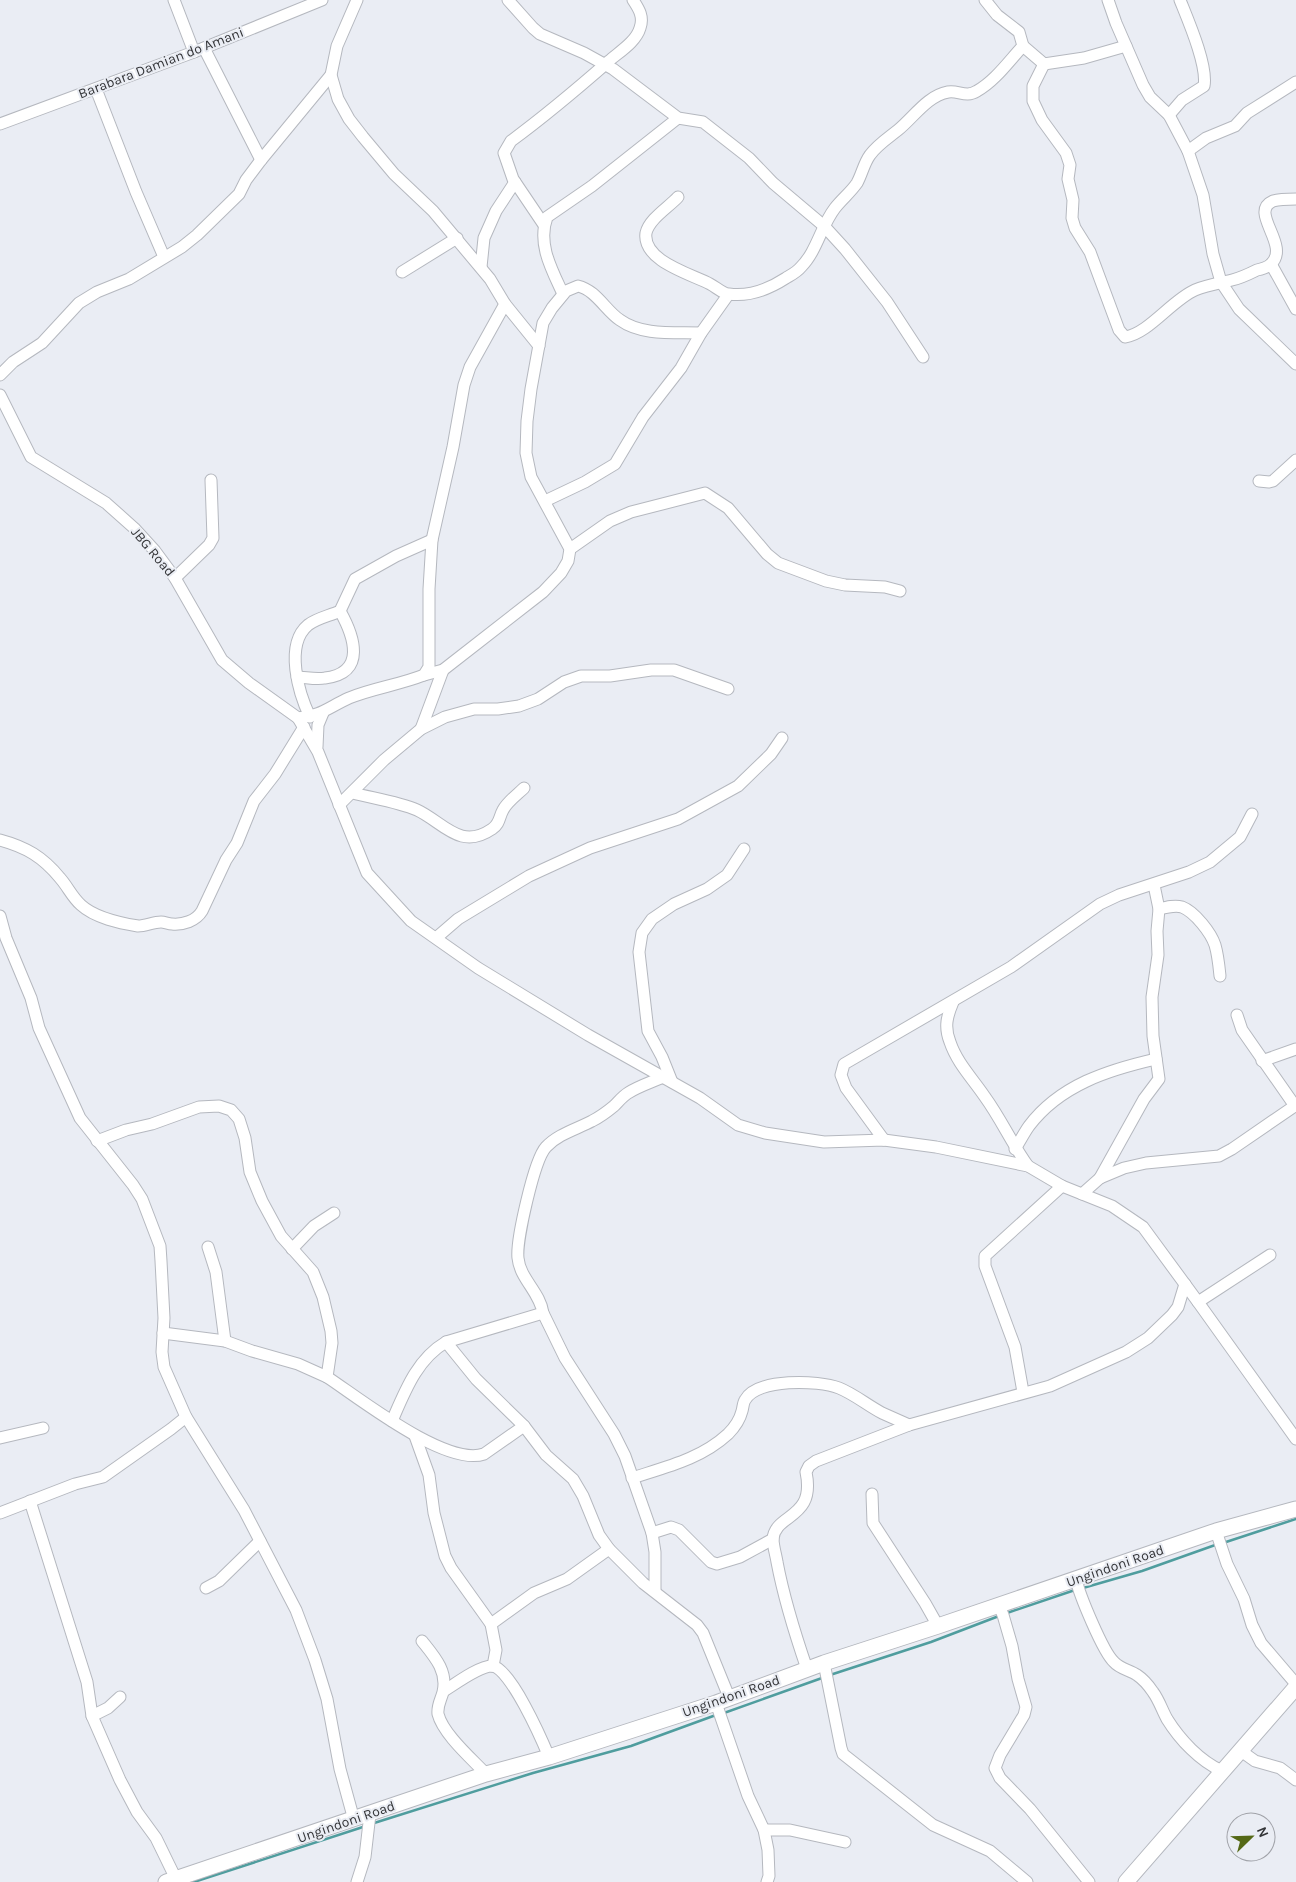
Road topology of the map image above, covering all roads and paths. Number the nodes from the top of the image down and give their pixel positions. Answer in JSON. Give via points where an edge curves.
{"nodes":[{"id":1,"x":174,"y":0,"type":"edge"},
{"id":2,"x":322,"y":0,"type":"edge"},
{"id":3,"x":357,"y":0,"type":"edge"},
{"id":4,"x":508,"y":0,"type":"edge"},
{"id":5,"x":633,"y":0,"type":"edge"},
{"id":6,"x":985,"y":0,"type":"edge"},
{"id":7,"x":1108,"y":0,"type":"edge"},
{"id":8,"x":1180,"y":0,"type":"edge"},
{"id":9,"x":1023,"y":46,"type":"junction"},
{"id":10,"x":1126,"y":46,"type":"junction"},
{"id":11,"x":199,"y":50,"type":"junction"},
{"id":12,"x":605,"y":64,"type":"junction"},
{"id":13,"x":1044,"y":64,"type":"junction"},
{"id":14,"x":331,"y":75,"type":"junction"},
{"id":15,"x":1296,"y":82,"type":"edge"},
{"id":16,"x":96,"y":89,"type":"junction"},
{"id":17,"x":1169,"y":116,"type":"junction"},
{"id":18,"x":678,"y":118,"type":"junction"},
{"id":19,"x":0,"y":124,"type":"edge"},
{"id":20,"x":1188,"y":151,"type":"junction"},
{"id":21,"x":261,"y":160,"type":"junction"},
{"id":22,"x":515,"y":182,"type":"junction"},
{"id":23,"x":678,"y":196,"type":"dead end"},
{"id":24,"x":1296,"y":199,"type":"edge"},
{"id":25,"x":544,"y":225,"type":"junction"},
{"id":26,"x":824,"y":226,"type":"junction"},
{"id":27,"x":457,"y":238,"type":"junction"},
{"id":28,"x":164,"y":257,"type":"junction"},
{"id":29,"x":1271,"y":264,"type":"junction"},
{"id":30,"x":481,"y":267,"type":"junction"},
{"id":31,"x":402,"y":272,"type":"dead end"},
{"id":32,"x":1221,"y":282,"type":"junction"},
{"id":33,"x":563,"y":294,"type":"junction"},
{"id":34,"x":728,"y":294,"type":"junction"},
{"id":35,"x":505,"y":304,"type":"junction"},
{"id":36,"x":1296,"y":309,"type":"edge"},
{"id":37,"x":701,"y":333,"type":"junction"},
{"id":38,"x":539,"y":346,"type":"junction"},
{"id":39,"x":923,"y":357,"type":"dead end"},
{"id":40,"x":1294,"y":357,"type":"edge"},
{"id":41,"x":0,"y":375,"type":"edge"},
{"id":42,"x":0,"y":395,"type":"edge"},
{"id":43,"x":1296,"y":460,"type":"edge"},
{"id":44,"x":211,"y":480,"type":"dead end"},
{"id":45,"x":1259,"y":481,"type":"dead end"},
{"id":46,"x":545,"y":501,"type":"junction"},
{"id":47,"x":432,"y":540,"type":"junction"},
{"id":48,"x":570,"y":549,"type":"junction"},
{"id":49,"x":175,"y":578,"type":"junction"},
{"id":50,"x":900,"y":591,"type":"dead end"},
{"id":51,"x":340,"y":611,"type":"junction"},
{"id":52,"x":443,"y":670,"type":"junction"},
{"id":53,"x":424,"y":675,"type":"junction"},
{"id":54,"x":297,"y":677,"type":"junction"},
{"id":55,"x":728,"y":689,"type":"dead end"},
{"id":56,"x":322,"y":713,"type":"junction"},
{"id":57,"x":304,"y":721,"type":"junction"},
{"id":58,"x":421,"y":729,"type":"junction"},
{"id":59,"x":782,"y":738,"type":"dead end"},
{"id":60,"x":318,"y":752,"type":"junction"},
{"id":61,"x":524,"y":788,"type":"dead end"},
{"id":62,"x":353,"y":793,"type":"junction"},
{"id":63,"x":340,"y":805,"type":"junction"},
{"id":64,"x":1252,"y":814,"type":"dead end"},
{"id":65,"x":0,"y":840,"type":"edge"},
{"id":66,"x":744,"y":849,"type":"dead end"},
{"id":67,"x":1154,"y":885,"type":"junction"},
{"id":68,"x":1159,"y":909,"type":"junction"},
{"id":69,"x":0,"y":916,"type":"edge"},
{"id":70,"x":436,"y":938,"type":"junction"},
{"id":71,"x":1220,"y":976,"type":"dead end"},
{"id":72,"x":953,"y":1002,"type":"junction"},
{"id":73,"x":1237,"y":1015,"type":"dead end"},
{"id":74,"x":1296,"y":1049,"type":"edge"},
{"id":75,"x":1156,"y":1058,"type":"junction"},
{"id":76,"x":1262,"y":1061,"type":"junction"},
{"id":77,"x":668,"y":1080,"type":"junction"},
{"id":78,"x":1295,"y":1105,"type":"edge"},
{"id":79,"x":884,"y":1140,"type":"junction"},
{"id":80,"x":97,"y":1141,"type":"junction"},
{"id":81,"x":1016,"y":1149,"type":"junction"},
{"id":82,"x":1028,"y":1166,"type":"junction"},
{"id":83,"x":1100,"y":1178,"type":"junction"},
{"id":84,"x":1062,"y":1186,"type":"junction"},
{"id":85,"x":1082,"y":1194,"type":"junction"},
{"id":86,"x":334,"y":1213,"type":"dead end"},
{"id":87,"x":208,"y":1247,"type":"dead end"},
{"id":88,"x":292,"y":1249,"type":"junction"},
{"id":89,"x":1270,"y":1255,"type":"dead end"},
{"id":90,"x":1185,"y":1284,"type":"junction"},
{"id":91,"x":1198,"y":1302,"type":"junction"},
{"id":92,"x":543,"y":1313,"type":"junction"},
{"id":93,"x":163,"y":1333,"type":"junction"},
{"id":94,"x":225,"y":1341,"type":"junction"},
{"id":95,"x":446,"y":1342,"type":"junction"},
{"id":96,"x":327,"y":1377,"type":"junction"},
{"id":97,"x":1023,"y":1392,"type":"junction"},
{"id":98,"x":177,"y":1398,"type":"junction"},
{"id":99,"x":186,"y":1417,"type":"junction"},
{"id":100,"x":392,"y":1421,"type":"junction"},
{"id":101,"x":910,"y":1425,"type":"junction"},
{"id":102,"x":524,"y":1426,"type":"junction"},
{"id":103,"x":43,"y":1428,"type":"dead end"},
{"id":104,"x":172,"y":1429,"type":"junction"},
{"id":105,"x":415,"y":1436,"type":"junction"},
{"id":106,"x":1295,"y":1436,"type":"edge"},
{"id":107,"x":0,"y":1438,"type":"edge"},
{"id":108,"x":632,"y":1478,"type":"junction"},
{"id":109,"x":872,"y":1494,"type":"dead end"},
{"id":110,"x":30,"y":1500,"type":"junction"},
{"id":111,"x":1296,"y":1509,"type":"edge"},
{"id":112,"x":0,"y":1513,"type":"edge"},
{"id":113,"x":1216,"y":1531,"type":"junction"},
{"id":114,"x":652,"y":1533,"type":"junction"},
{"id":115,"x":773,"y":1539,"type":"junction"},
{"id":116,"x":260,"y":1541,"type":"junction"},
{"id":117,"x":609,"y":1549,"type":"junction"},
{"id":118,"x":1076,"y":1579,"type":"junction"},
{"id":119,"x":206,"y":1588,"type":"dead end"},
{"id":120,"x":655,"y":1591,"type":"junction"},
{"id":121,"x":999,"y":1606,"type":"junction"},
{"id":122,"x":491,"y":1624,"type":"junction"},
{"id":123,"x":938,"y":1626,"type":"junction"},
{"id":124,"x":422,"y":1641,"type":"dead end"},
{"id":125,"x":824,"y":1663,"type":"junction"},
{"id":126,"x":493,"y":1666,"type":"junction"},
{"id":127,"x":807,"y":1669,"type":"junction"},
{"id":128,"x":1296,"y":1685,"type":"edge"},
{"id":129,"x":444,"y":1691,"type":"junction"},
{"id":130,"x":120,"y":1697,"type":"dead end"},
{"id":131,"x":723,"y":1700,"type":"junction"},
{"id":132,"x":92,"y":1716,"type":"junction"},
{"id":133,"x":1241,"y":1751,"type":"junction"},
{"id":134,"x":549,"y":1757,"type":"junction"},
{"id":135,"x":1222,"y":1772,"type":"junction"},
{"id":136,"x":486,"y":1774,"type":"junction"},
{"id":137,"x":1296,"y":1780,"type":"edge"},
{"id":138,"x":370,"y":1814,"type":"junction"},
{"id":139,"x":354,"y":1820,"type":"junction"},
{"id":140,"x":764,"y":1830,"type":"junction"},
{"id":141,"x":845,"y":1842,"type":"dead end"},
{"id":142,"x":171,"y":1880,"type":"edge"},
{"id":143,"x":356,"y":1882,"type":"edge"},
{"id":144,"x":767,"y":1882,"type":"edge"},
{"id":145,"x":1027,"y":1882,"type":"edge"},
{"id":146,"x":1088,"y":1882,"type":"edge"},
{"id":147,"x":1126,"y":1882,"type":"edge"}],
"edges":[{"from":1,"to":11,"type":"street"},
{"from":2,"to":11,"type":"street","name":"Barabara Damian do Amani"},
{"from":3,"to":14,"type":"street","via":[[337,46]]},
{"from":4,"to":12,"type":"street","via":[[540,34]]},
{"from":5,"to":12,"type":"street","via":[[640,11],[640,31]]},
{"from":6,"to":9,"type":"street","via":[[997,15],[1019,32]]},
{"from":7,"to":10,"type":"street"},
{"from":8,"to":17,"type":"street","via":[[1201,60],[1205,82],[1204,86],[1182,100]]},
{"from":9,"to":13,"type":"street"},
{"from":9,"to":26,"type":"street","via":[[977,92],[968,95],[950,91],[939,95],[880,144],[869,156],[857,183]]},
{"from":10,"to":13,"type":"street","via":[[1084,58]]},
{"from":10,"to":17,"type":"street","via":[[1150,97]]},
{"from":11,"to":16,"type":"street","name":"Barabara Damian do Amani"},
{"from":11,"to":21,"type":"street"},
{"from":12,"to":18,"type":"street"},
{"from":12,"to":22,"type":"street","via":[[507,146],[504,154]]},
{"from":13,"to":32,"type":"street","via":[[1033,86],[1033,100],[1042,120],[1066,153],[1070,166],[1072,218],[1090,252],[1119,330],[1125,337],[1132,336],[1187,294]]},
{"from":14,"to":21,"type":"street"},
{"from":14,"to":27,"type":"street","via":[[338,99],[349,119],[394,174]]},
{"from":15,"to":20,"type":"street","via":[[1247,113],[1236,126],[1206,138]]},
{"from":16,"to":19,"type":"street","name":"Barabara Damian do Amani"},
{"from":16,"to":28,"type":"street"},
{"from":17,"to":20,"type":"street"},
{"from":18,"to":25,"type":"street","via":[[592,186],[553,212]]},
{"from":18,"to":26,"type":"street","via":[[703,122]]},
{"from":20,"to":32,"type":"street","via":[[1203,195]]},
{"from":21,"to":28,"type":"street","via":[[239,194],[210,224]]},
{"from":22,"to":25,"type":"street"},
{"from":22,"to":30,"type":"street","via":[[484,238]]},
{"from":23,"to":34,"type":"street","via":[[647,230],[646,242],[660,260]]},
{"from":24,"to":29,"type":"street","via":[[1272,202],[1264,213],[1277,249]]},
{"from":25,"to":33,"type":"street","via":[[542,235],[546,254]]},
{"from":26,"to":34,"type":"street","via":[[800,269],[766,290]]},
{"from":26,"to":39,"type":"street","via":[[863,270]]},
{"from":27,"to":30,"type":"street"},
{"from":27,"to":31,"type":"street"},
{"from":28,"to":41,"type":"street","via":[[129,279],[79,303],[42,343]]},
{"from":29,"to":32,"type":"street","via":[[1234,280]]},
{"from":29,"to":36,"type":"street"},
{"from":30,"to":35,"type":"street"},
{"from":32,"to":40,"type":"street","via":[[1239,309]]},
{"from":33,"to":37,"type":"street","via":[[578,286],[583,288],[627,325],[651,331]]},
{"from":33,"to":38,"type":"street","via":[[543,323]]},
{"from":34,"to":37,"type":"street"},
{"from":35,"to":38,"type":"street"},
{"from":35,"to":47,"type":"street","via":[[464,385]]},
{"from":37,"to":46,"type":"street","via":[[615,464]]},
{"from":38,"to":46,"type":"street","via":[[527,422],[526,452],[531,477]]},
{"from":42,"to":49,"type":"street","name":"JBG Road","via":[[31,457],[106,503],[139,534]]},
{"from":43,"to":45,"type":"street","via":[[1273,481]]},
{"from":44,"to":49,"type":"street","via":[[213,538]]},
{"from":46,"to":48,"type":"street"},
{"from":47,"to":51,"type":"street","via":[[354,579]]},
{"from":47,"to":53,"type":"street","via":[[430,660]]},
{"from":48,"to":50,"type":"street","via":[[610,521],[630,512],[705,493],[728,508],[766,554],[778,562],[826,581]]},
{"from":48,"to":52,"type":"street","via":[[561,573],[543,592]]},
{"from":49,"to":57,"type":"street","name":"JBG Road","via":[[222,660]]},
{"from":51,"to":54,"type":"street","via":[[307,626],[300,635],[296,652]]},
{"from":51,"to":54,"type":"street","via":[[352,634],[352,662],[337,675],[324,679]]},
{"from":52,"to":53,"type":"street"},
{"from":52,"to":58,"type":"street"},
{"from":53,"to":56,"type":"street","via":[[349,698]]},
{"from":54,"to":57,"type":"street","via":[[305,706]]},
{"from":55,"to":58,"type":"street","via":[[674,670],[581,676],[519,706],[474,709]]},
{"from":56,"to":57,"type":"street"},
{"from":56,"to":60,"type":"street","via":[[316,737]]},
{"from":57,"to":60,"type":"street"},
{"from":57,"to":65,"type":"street","via":[[275,774],[254,801],[237,843],[198,918],[189,922],[141,926],[93,913],[73,897],[38,855]]},
{"from":58,"to":62,"type":"street","via":[[384,760]]},
{"from":59,"to":70,"type":"street","via":[[771,754],[738,786],[678,819],[590,848],[529,876],[458,918]]},
{"from":60,"to":63,"type":"street"},
{"from":61,"to":62,"type":"street","via":[[503,809],[494,828],[479,836],[466,837],[454,834],[417,810]]},
{"from":62,"to":63,"type":"street"},
{"from":63,"to":70,"type":"street","via":[[367,873],[411,920]]},
{"from":64,"to":67,"type":"street","via":[[1240,838],[1210,862]]},
{"from":66,"to":77,"type":"street","via":[[727,875],[652,918],[642,933],[639,952],[648,1031],[662,1057]]},
{"from":67,"to":68,"type":"street"},
{"from":67,"to":72,"type":"street","via":[[1100,904],[1011,967]]},
{"from":68,"to":71,"type":"street","via":[[1181,907],[1189,910],[1216,946]]},
{"from":68,"to":75,"type":"street","via":[[1158,955],[1152,997]]},
{"from":69,"to":80,"type":"street","via":[[47,1050],[80,1118]]},
{"from":70,"to":77,"type":"street","via":[[478,968]]},
{"from":72,"to":79,"type":"street","via":[[844,1064],[841,1075],[846,1088]]},
{"from":72,"to":81,"type":"street","via":[[946,1019],[949,1042],[959,1063],[994,1111]]},
{"from":73,"to":76,"type":"street","via":[[1242,1030]]},
{"from":74,"to":76,"type":"street"},
{"from":75,"to":81,"type":"street","via":[[1080,1083],[1036,1117]]},
{"from":75,"to":83,"type":"street","via":[[1159,1079],[1144,1099]]},
{"from":76,"to":78,"type":"street"},
{"from":77,"to":79,"type":"street","via":[[738,1125],[764,1133],[824,1142]]},
{"from":77,"to":92,"type":"street","via":[[627,1093],[613,1107],[545,1148],[535,1174],[517,1247],[522,1273],[536,1294]]},
{"from":78,"to":83,"type":"street","via":[[1219,1156],[1143,1164]]},
{"from":79,"to":82,"type":"street"},
{"from":80,"to":88,"type":"street","via":[[199,1107],[219,1106],[231,1110],[239,1119],[250,1172],[258,1193],[273,1224]]},
{"from":80,"to":93,"type":"street","via":[[142,1199],[160,1246]]},
{"from":81,"to":82,"type":"street"},
{"from":82,"to":84,"type":"street"},
{"from":83,"to":85,"type":"street"},
{"from":84,"to":85,"type":"street"},
{"from":84,"to":97,"type":"street","via":[[985,1256],[985,1266],[1014,1347]]},
{"from":85,"to":90,"type":"street","via":[[1112,1206],[1143,1227]]},
{"from":86,"to":88,"type":"street","via":[[314,1226]]},
{"from":87,"to":94,"type":"street","via":[[216,1272]]},
{"from":88,"to":96,"type":"street","via":[[313,1272],[325,1303],[332,1343]]},
{"from":89,"to":91,"type":"street"},
{"from":90,"to":91,"type":"street"},
{"from":90,"to":97,"type":"street","via":[[1178,1307],[1148,1338],[1126,1352],[1050,1386]]},
{"from":91,"to":106,"type":"street"},
{"from":92,"to":95,"type":"street"},
{"from":92,"to":108,"type":"street","via":[[565,1358],[614,1434]]},
{"from":93,"to":94,"type":"street"},
{"from":93,"to":98,"type":"street","via":[[164,1367]]},
{"from":94,"to":96,"type":"street","via":[[298,1364]]},
{"from":95,"to":100,"type":"street","via":[[419,1367]]},
{"from":95,"to":102,"type":"street","via":[[476,1379]]},
{"from":96,"to":100,"type":"street"},
{"from":97,"to":101,"type":"street"},
{"from":98,"to":99,"type":"street"},
{"from":98,"to":104,"type":"street"},
{"from":99,"to":104,"type":"street"},
{"from":99,"to":116,"type":"street"},
{"from":100,"to":105,"type":"street"},
{"from":101,"to":108,"type":"street","via":[[839,1388],[820,1383],[784,1383],[751,1394],[729,1433],[698,1455]]},
{"from":101,"to":115,"type":"street","via":[[809,1466],[806,1472],[808,1494],[797,1512],[779,1526]]},
{"from":102,"to":105,"type":"street","via":[[477,1456],[467,1456]]},
{"from":102,"to":117,"type":"street","via":[[546,1455],[573,1479]]},
{"from":103,"to":107,"type":"street"},
{"from":104,"to":110,"type":"street","via":[[103,1477]]},
{"from":105,"to":122,"type":"street","via":[[429,1475],[445,1556]]},
{"from":108,"to":114,"type":"street"},
{"from":109,"to":123,"type":"street","via":[[873,1524]]},
{"from":110,"to":112,"type":"street"},
{"from":110,"to":132,"type":"street","via":[[82,1663]]},
{"from":111,"to":113,"type":"main road","name":"Ungindoni Road"},
{"from":113,"to":118,"type":"main road","name":"Ungindoni Road"},
{"from":113,"to":128,"type":"street","via":[[1252,1625],[1261,1642]]},
{"from":114,"to":115,"type":"street","via":[[671,1527],[679,1530],[711,1562],[717,1564],[740,1558]]},
{"from":114,"to":120,"type":"street"},
{"from":115,"to":127,"type":"street","via":[[781,1584]]},
{"from":116,"to":119,"type":"street","via":[[219,1581]]},
{"from":116,"to":139,"type":"street","via":[[296,1610],[315,1660]]},
{"from":117,"to":120,"type":"street"},
{"from":117,"to":122,"type":"street","via":[[566,1579],[534,1593]]},
{"from":118,"to":121,"type":"main road","name":"Ungindoni Road"},
{"from":118,"to":135,"type":"street","via":[[1113,1662],[1146,1684],[1188,1746]]},
{"from":120,"to":131,"type":"street","via":[[692,1620],[703,1633]]},
{"from":121,"to":123,"type":"main road","name":"Ungindoni Road"},
{"from":121,"to":146,"type":"street","via":[[1026,1706],[995,1768]]},
{"from":122,"to":126,"type":"street","via":[[496,1650]]},
{"from":123,"to":125,"type":"main road","name":"Ungindoni Road"},
{"from":124,"to":129,"type":"street","via":[[442,1668]]},
{"from":125,"to":127,"type":"main road","name":"Ungindoni Road"},
{"from":125,"to":145,"type":"street","via":[[843,1754],[933,1825],[990,1851]]},
{"from":126,"to":129,"type":"street","via":[[481,1668]]},
{"from":126,"to":134,"type":"street","via":[[499,1669],[524,1703]]},
{"from":127,"to":131,"type":"main road","name":"Ungindoni Road"},
{"from":128,"to":133,"type":"main road"},
{"from":129,"to":136,"type":"street","via":[[438,1715],[446,1730]]},
{"from":130,"to":132,"type":"street"},
{"from":131,"to":134,"type":"main road","name":"Ungindoni Road"},
{"from":131,"to":140,"type":"street","via":[[748,1796]]},
{"from":132,"to":142,"type":"street","via":[[120,1780],[156,1838]]},
{"from":133,"to":135,"type":"main road"},
{"from":133,"to":137,"type":"street","via":[[1255,1761],[1280,1768]]},
{"from":134,"to":136,"type":"main road","name":"Ungindoni Road"},
{"from":135,"to":147,"type":"main road"},
{"from":136,"to":138,"type":"main road","name":"Ungindoni Road"},
{"from":138,"to":139,"type":"main road","name":"Ungindoni Road"},
{"from":138,"to":143,"type":"street","via":[[365,1857]]},
{"from":139,"to":142,"type":"main road","name":"Ungindoni Road"},
{"from":140,"to":141,"type":"street","via":[[790,1830]]},
{"from":140,"to":144,"type":"street","via":[[768,1850]]}]}
